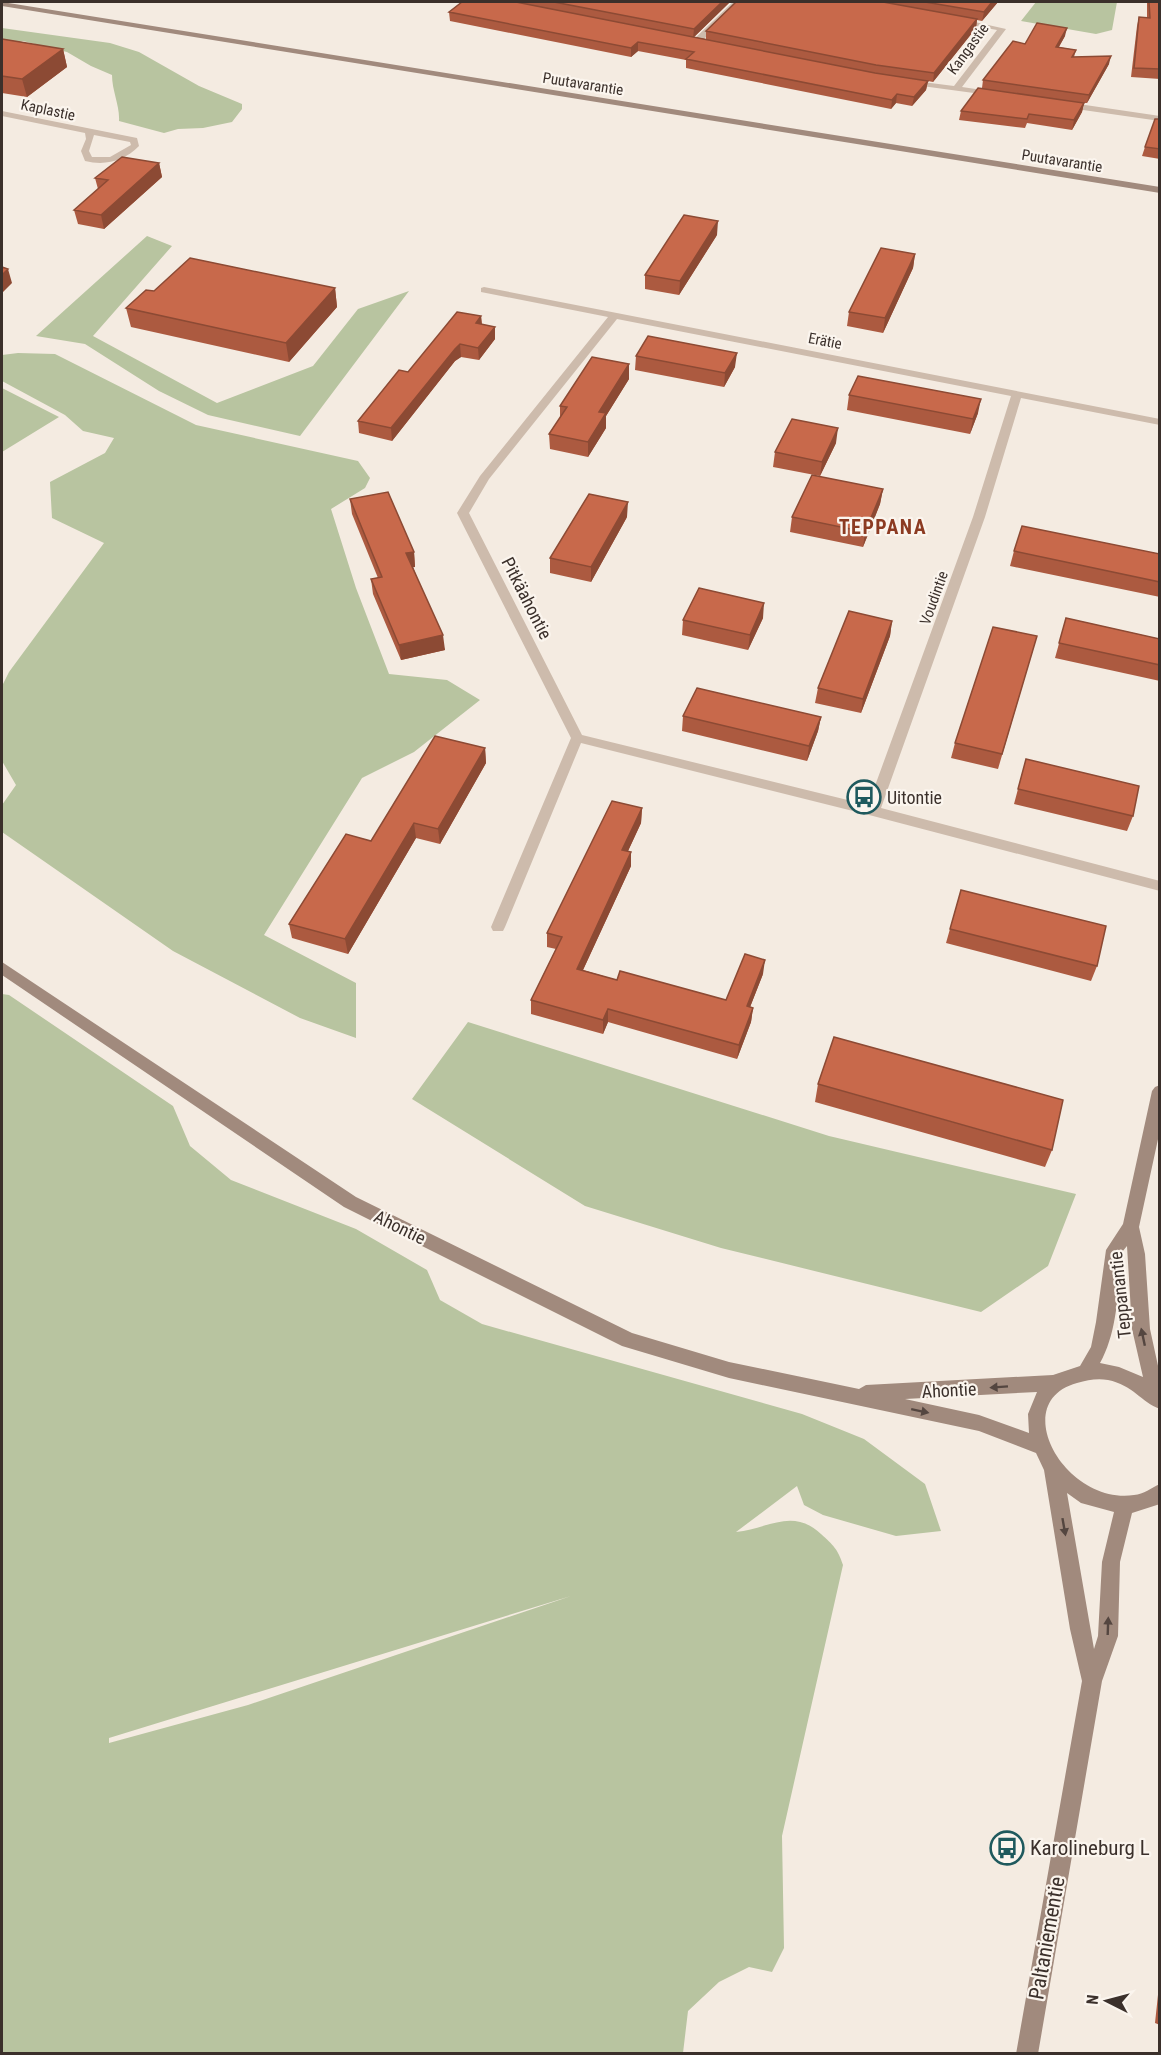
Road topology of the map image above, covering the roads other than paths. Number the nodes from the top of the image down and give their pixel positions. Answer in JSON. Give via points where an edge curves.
{"nodes":[{"id":1,"x":737,"y":2,"type":"edge"},
{"id":2,"x":2,"y":4,"type":"edge"},
{"id":3,"x":945,"y":18,"type":"edge"},
{"id":4,"x":685,"y":40,"type":"edge"},
{"id":5,"x":696,"y":42,"type":"junction"},
{"id":6,"x":707,"y":44,"type":"edge"},
{"id":7,"x":897,"y":81,"type":"edge"},
{"id":8,"x":957,"y":88,"type":"junction"},
{"id":9,"x":1002,"y":95,"type":"edge"},
{"id":10,"x":1058,"y":104,"type":"edge"},
{"id":11,"x":2,"y":114,"type":"edge"},
{"id":12,"x":1160,"y":119,"type":"edge"},
{"id":13,"x":88,"y":132,"type":"junction"},
{"id":14,"x":1160,"y":190,"type":"edge"},
{"id":15,"x":484,"y":290,"type":"dead end"},
{"id":16,"x":613,"y":316,"type":"junction"},
{"id":17,"x":1017,"y":393,"type":"junction"},
{"id":18,"x":1160,"y":422,"type":"edge"},
{"id":19,"x":577,"y":738,"type":"junction"},
{"id":20,"x":873,"y":811,"type":"junction"},
{"id":21,"x":1160,"y":886,"type":"edge"},
{"id":22,"x":498,"y":927,"type":"dead end"},
{"id":23,"x":2,"y":968,"type":"edge"},
{"id":24,"x":1160,"y":1090,"type":"edge"},
{"id":25,"x":1131,"y":1227,"type":"junction"},
{"id":26,"x":1086,"y":1372,"type":"junction"},
{"id":27,"x":1057,"y":1383,"type":"junction"},
{"id":28,"x":1160,"y":1393,"type":"edge"},
{"id":29,"x":842,"y":1394,"type":"junction"},
{"id":30,"x":1160,"y":1401,"type":"edge"},
{"id":31,"x":1040,"y":1446,"type":"junction"},
{"id":32,"x":1053,"y":1470,"type":"junction"},
{"id":33,"x":1157,"y":1496,"type":"edge"},
{"id":34,"x":1125,"y":1505,"type":"junction"},
{"id":35,"x":1092,"y":1682,"type":"junction"},
{"id":36,"x":1027,"y":2054,"type":"edge"}],
"edges":[{"from":1,"to":5,"type":"street"},
{"from":2,"to":14,"type":"street","name":"Puutavarantie"},
{"from":3,"to":8,"type":"street","name":"Kangastie","via":[[1002,29]]},
{"from":4,"to":5,"type":"street"},
{"from":5,"to":6,"type":"street"},
{"from":7,"to":8,"type":"street"},
{"from":8,"to":9,"type":"street"},
{"from":10,"to":12,"type":"street"},
{"from":11,"to":13,"type":"street","name":"Kaplastie"},
{"from":13,"to":13,"type":"street","name":"Kaplastie","via":[[134,140],[135,146],[115,159],[88,159]]},
{"from":15,"to":16,"type":"street","name":"Erätie"},
{"from":16,"to":17,"type":"street","name":"Erätie"},
{"from":16,"to":19,"type":"street","name":"Pitkäahontie","via":[[483,478],[464,513]]},
{"from":17,"to":18,"type":"street","name":"Erätie"},
{"from":17,"to":20,"type":"street","name":"Voudintie","via":[[980,517]]},
{"from":19,"to":20,"type":"street"},
{"from":19,"to":22,"type":"street"},
{"from":20,"to":21,"type":"street"},
{"from":23,"to":29,"type":"street","name":"Ahontie","via":[[350,1202],[628,1340],[729,1370]]},
{"from":24,"to":25,"type":"street","name":"Teppanantie"},
{"from":25,"to":26,"type":"street","name":"Teppanantie","via":[[1114,1251],[1099,1349]]},
{"from":28,"to":25,"type":"street","name":"Teppanantie","one_way":true,"via":[[1151,1376],[1140,1329],[1137,1254]]},
{"from":26,"to":27,"type":"street"},
{"from":26,"to":30,"type":"street","via":[[1118,1374]]},
{"from":27,"to":29,"type":"street","name":"Ahontie","one_way":true},
{"from":27,"to":31,"type":"street","via":[[1041,1401],[1037,1417]]},
{"from":29,"to":31,"type":"street","name":"Ahontie","one_way":true,"via":[[979,1423]]},
{"from":31,"to":32,"type":"street"},
{"from":32,"to":34,"type":"street","via":[[1085,1496]]},
{"from":32,"to":35,"type":"street","name":"Paltaniementie","one_way":true,"via":[[1081,1644]]},
{"from":33,"to":34,"type":"street"},
{"from":35,"to":34,"type":"street","name":"Paltaniementie","one_way":true,"via":[[1108,1636],[1111,1562]]},
{"from":35,"to":36,"type":"street","name":"Paltaniementie"}]}
